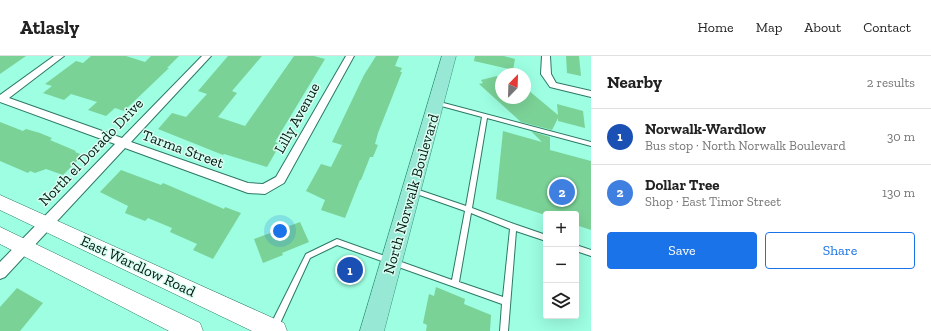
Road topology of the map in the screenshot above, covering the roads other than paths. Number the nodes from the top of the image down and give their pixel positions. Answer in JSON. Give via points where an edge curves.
{"nodes":[{"id":1,"x":60,"y":56,"type":"edge"},
{"id":2,"x":207,"y":56,"type":"edge"},
{"id":3,"x":350,"y":56,"type":"edge"},
{"id":4,"x":449,"y":56,"type":"edge"},
{"id":5,"x":546,"y":56,"type":"edge"},
{"id":6,"x":591,"y":94,"type":"edge"},
{"id":7,"x":1,"y":99,"type":"edge"},
{"id":8,"x":436,"y":103,"type":"junction"},
{"id":9,"x":485,"y":116,"type":"junction"},
{"id":10,"x":122,"y":144,"type":"junction"},
{"id":11,"x":591,"y":144,"type":"edge"},
{"id":12,"x":265,"y":189,"type":"joint"},
{"id":13,"x":412,"y":190,"type":"junction"},
{"id":14,"x":0,"y":202,"type":"edge"},
{"id":15,"x":468,"y":209,"type":"junction"},
{"id":16,"x":46,"y":223,"type":"junction"},
{"id":17,"x":513,"y":227,"type":"junction"},
{"id":18,"x":0,"y":235,"type":"edge"},
{"id":19,"x":543,"y":237,"type":"edge"},
{"id":20,"x":24,"y":247,"type":"junction"},
{"id":21,"x":579,"y":249,"type":"edge"},
{"id":22,"x":591,"y":253,"type":"edge"},
{"id":23,"x":392,"y":261,"type":"junction"},
{"id":24,"x":0,"y":272,"type":"edge"},
{"id":25,"x":455,"y":284,"type":"junction"},
{"id":26,"x":506,"y":302,"type":"junction"},
{"id":27,"x":274,"y":330,"type":"edge"},
{"id":28,"x":192,"y":331,"type":"edge"},
{"id":29,"x":372,"y":331,"type":"edge"},
{"id":30,"x":504,"y":331,"type":"edge"}],
"edges":[{"from":1,"to":7,"type":"street"},
{"from":2,"to":10,"type":"street","name":"North el Dorado Drive"},
{"from":3,"to":12,"type":"street","name":"Lilly Avenue","via":[[280,180]]},
{"from":4,"to":8,"type":"main road","name":"North Norwalk Boulevard"},
{"from":5,"to":6,"type":"street","via":[[546,74],[553,85]]},
{"from":7,"to":10,"type":"street","name":"Tarma Street"},
{"from":8,"to":9,"type":"lane"},
{"from":8,"to":13,"type":"main road","name":"North Norwalk Boulevard"},
{"from":9,"to":11,"type":"lane"},
{"from":9,"to":15,"type":"lane"},
{"from":10,"to":12,"type":"street","name":"Tarma Street","via":[[248,188]]},
{"from":10,"to":16,"type":"street","name":"North el Dorado Drive"},
{"from":13,"to":15,"type":"lane"},
{"from":13,"to":23,"type":"main road","name":"North Norwalk Boulevard"},
{"from":14,"to":16,"type":"main road","name":"East Wardlow Road"},
{"from":15,"to":17,"type":"lane"},
{"from":15,"to":25,"type":"lane"},
{"from":16,"to":20,"type":"street","name":"North el Dorado Drive"},
{"from":16,"to":27,"type":"main road","name":"East Wardlow Road"},
{"from":17,"to":19,"type":"lane"},
{"from":17,"to":26,"type":"lane"},
{"from":18,"to":20,"type":"main road"},
{"from":20,"to":24,"type":"street","name":"North el Dorado Drive"},
{"from":20,"to":28,"type":"main road"},
{"from":21,"to":22,"type":"lane"},
{"from":23,"to":25,"type":"lane"},
{"from":23,"to":27,"type":"lane","via":[[337,242],[308,256]]},
{"from":23,"to":29,"type":"main road","name":"North Norwalk Boulevard"},
{"from":25,"to":26,"type":"lane"},
{"from":26,"to":30,"type":"lane"}]}
